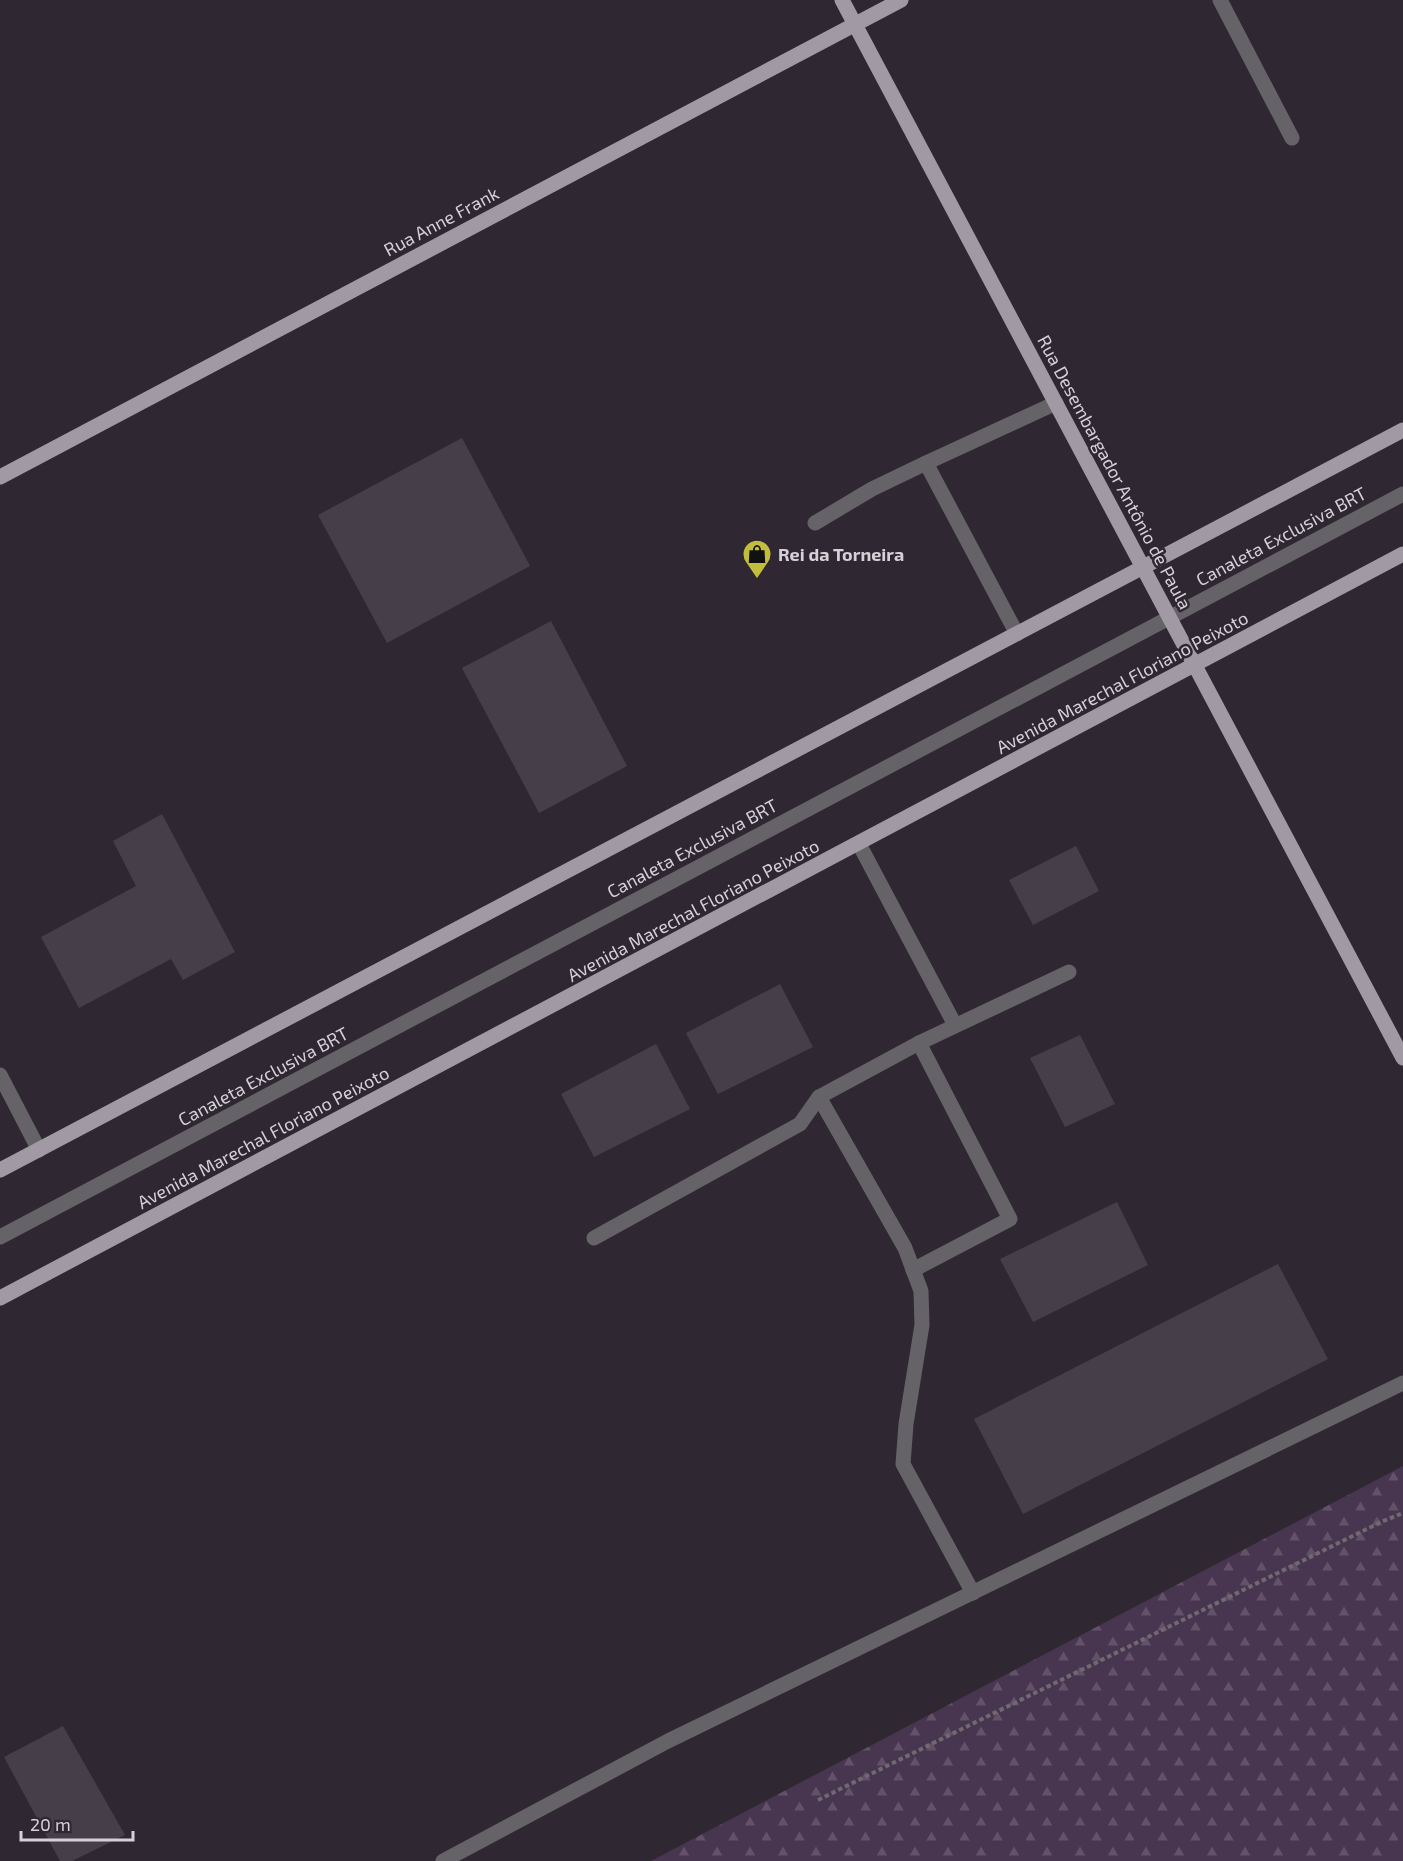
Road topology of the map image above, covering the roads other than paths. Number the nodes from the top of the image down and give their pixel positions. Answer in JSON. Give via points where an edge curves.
{"nodes":[{"id":1,"x":842,"y":0,"type":"edge"},
{"id":2,"x":901,"y":0,"type":"edge"},
{"id":3,"x":1220,"y":0,"type":"edge"},
{"id":4,"x":855,"y":24,"type":"junction"},
{"id":5,"x":1292,"y":138,"type":"dead end"},
{"id":6,"x":1056,"y":403,"type":"junction"},
{"id":7,"x":1403,"y":430,"type":"edge"},
{"id":8,"x":926,"y":463,"type":"junction"},
{"id":9,"x":0,"y":477,"type":"edge"},
{"id":10,"x":1403,"y":494,"type":"edge"},
{"id":11,"x":815,"y":523,"type":"dead end"},
{"id":12,"x":1403,"y":554,"type":"edge"},
{"id":13,"x":1143,"y":567,"type":"junction"},
{"id":14,"x":1169,"y":617,"type":"junction"},
{"id":15,"x":1017,"y":634,"type":"junction"},
{"id":16,"x":1195,"y":666,"type":"junction"},
{"id":17,"x":859,"y":844,"type":"junction"},
{"id":18,"x":1069,"y":972,"type":"dead end"},
{"id":19,"x":955,"y":1025,"type":"junction"},
{"id":20,"x":919,"y":1042,"type":"junction"},
{"id":21,"x":1403,"y":1058,"type":"edge"},
{"id":22,"x":0,"y":1075,"type":"edge"},
{"id":23,"x":819,"y":1097,"type":"junction"},
{"id":24,"x":39,"y":1150,"type":"junction"},
{"id":25,"x":0,"y":1170,"type":"edge"},
{"id":26,"x":0,"y":1237,"type":"edge"},
{"id":27,"x":594,"y":1238,"type":"dead end"},
{"id":28,"x":913,"y":1270,"type":"junction"},
{"id":29,"x":0,"y":1298,"type":"edge"},
{"id":30,"x":1403,"y":1383,"type":"edge"},
{"id":31,"x":973,"y":1593,"type":"junction"},
{"id":32,"x":443,"y":1861,"type":"edge"}],
"edges":[{"from":1,"to":4,"type":"main road","name":"Rua Desembargador Antônio de Paula"},
{"from":2,"to":4,"type":"main road","name":"Rua Anne Frank"},
{"from":3,"to":5,"type":"street"},
{"from":4,"to":6,"type":"main road","name":"Rua Desembargador Antônio de Paula"},
{"from":4,"to":9,"type":"main road","name":"Rua Anne Frank"},
{"from":6,"to":8,"type":"street"},
{"from":6,"to":13,"type":"main road","name":"Rua Desembargador Antônio de Paula"},
{"from":7,"to":13,"type":"main road"},
{"from":8,"to":11,"type":"street"},
{"from":8,"to":15,"type":"street"},
{"from":10,"to":14,"type":"street","name":"Canaleta Exclusiva BRT"},
{"from":12,"to":16,"type":"main road","name":"Avenida Marechal Floriano Peixoto"},
{"from":13,"to":14,"type":"main road","name":"Rua Desembargador Antônio de Paula"},
{"from":13,"to":15,"type":"main road"},
{"from":14,"to":16,"type":"main road","name":"Rua Desembargador Antônio de Paula"},
{"from":14,"to":26,"type":"street","name":"Canaleta Exclusiva BRT"},
{"from":15,"to":24,"type":"main road"},
{"from":16,"to":17,"type":"main road","name":"Avenida Marechal Floriano Peixoto"},
{"from":16,"to":21,"type":"main road","name":"Rua Desembargador Antônio de Paula"},
{"from":17,"to":19,"type":"street"},
{"from":17,"to":29,"type":"main road","name":"Avenida Marechal Floriano Peixoto"},
{"from":18,"to":19,"type":"street"},
{"from":19,"to":20,"type":"street"},
{"from":20,"to":23,"type":"street"},
{"from":20,"to":28,"type":"street","via":[[1010,1219]]},
{"from":22,"to":24,"type":"street"},
{"from":23,"to":27,"type":"street","via":[[800,1124]]},
{"from":23,"to":28,"type":"street","via":[[905,1248]]},
{"from":24,"to":25,"type":"main road"},
{"from":28,"to":31,"type":"street","via":[[921,1291],[922,1325],[903,1464]]},
{"from":30,"to":31,"type":"street"},
{"from":31,"to":32,"type":"street","via":[[668,1742]]}]}
